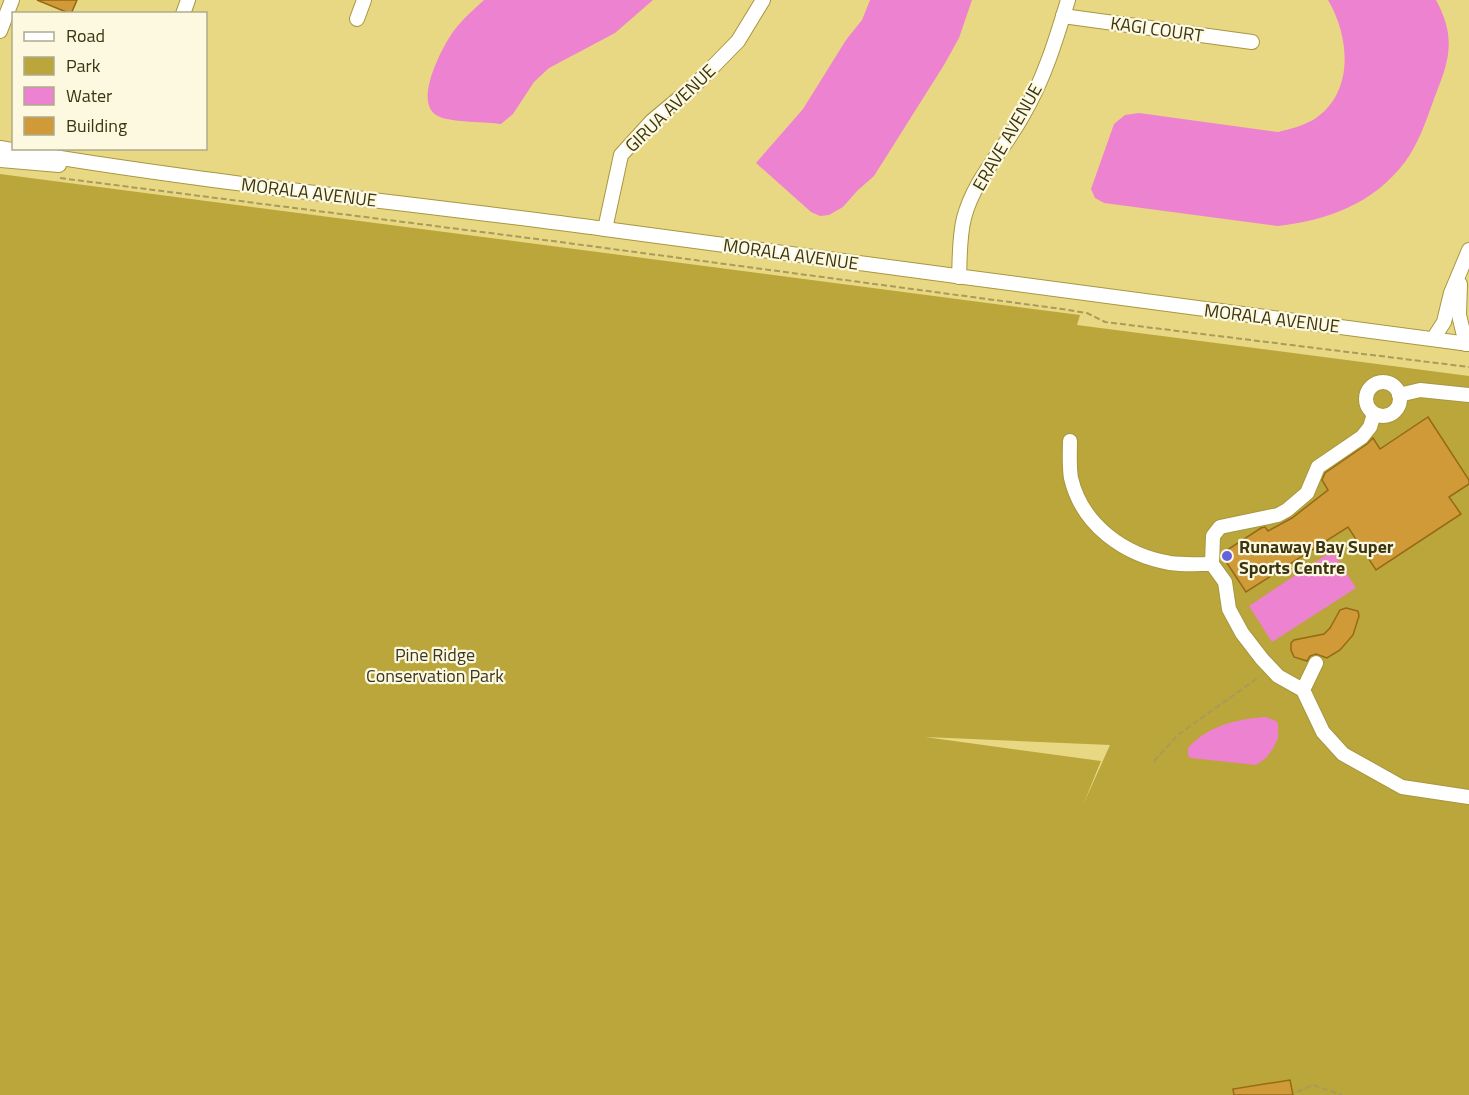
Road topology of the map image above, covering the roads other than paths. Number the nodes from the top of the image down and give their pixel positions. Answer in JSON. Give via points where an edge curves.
{"nodes":[{"id":1,"x":12,"y":0,"type":"edge"},
{"id":2,"x":364,"y":0,"type":"edge"},
{"id":3,"x":763,"y":0,"type":"edge"},
{"id":4,"x":1068,"y":0,"type":"edge"},
{"id":5,"x":1063,"y":16,"type":"junction"},
{"id":6,"x":357,"y":19,"type":"dead end"},
{"id":7,"x":0,"y":31,"type":"edge"},
{"id":8,"x":1252,"y":42,"type":"dead end"},
{"id":9,"x":0,"y":148,"type":"edge"},
{"id":10,"x":0,"y":160,"type":"edge"},
{"id":11,"x":112,"y":167,"type":"junction"},
{"id":12,"x":605,"y":229,"type":"junction"},
{"id":13,"x":1469,"y":250,"type":"edge"},
{"id":14,"x":1461,"y":270,"type":"junction"},
{"id":15,"x":958,"y":278,"type":"junction"},
{"id":16,"x":1432,"y":339,"type":"junction"},
{"id":17,"x":1468,"y":344,"type":"edge"},
{"id":18,"x":1399,"y":395,"type":"junction"},
{"id":19,"x":1469,"y":395,"type":"edge"},
{"id":20,"x":1374,"y":414,"type":"junction"},
{"id":21,"x":1070,"y":441,"type":"dead end"},
{"id":22,"x":1212,"y":564,"type":"junction"},
{"id":23,"x":1316,"y":663,"type":"dead end"},
{"id":24,"x":1303,"y":690,"type":"junction"},
{"id":25,"x":1469,"y":797,"type":"edge"}],
"edges":[{"from":1,"to":7,"type":"street"},
{"from":2,"to":6,"type":"street"},
{"from":3,"to":12,"type":"street","name":"GIRUA AVENUE","via":[[738,41],[621,155]]},
{"from":4,"to":5,"type":"street","name":"ERAVE AVENUE"},
{"from":5,"to":8,"type":"street","name":"KAGI COURT"},
{"from":5,"to":15,"type":"street","name":"ERAVE AVENUE","via":[[1049,61],[1023,116],[987,168],[968,207]]},
{"from":9,"to":11,"type":"street","name":"MORALA AVENUE"},
{"from":10,"to":11,"type":"street","name":"MORALA AVENUE"},
{"from":11,"to":12,"type":"street","name":"MORALA AVENUE"},
{"from":12,"to":15,"type":"street","name":"MORALA AVENUE"},
{"from":13,"to":14,"type":"street"},
{"from":14,"to":16,"type":"street","via":[[1444,322]]},
{"from":14,"to":17,"type":"street","via":[[1459,315]]},
{"from":15,"to":16,"type":"street","name":"MORALA AVENUE"},
{"from":16,"to":17,"type":"street","name":"MORALA AVENUE"},
{"from":18,"to":19,"type":"street","via":[[1420,390]]},
{"from":18,"to":20,"type":"street","via":[[1393,412],[1384,416]]},
{"from":18,"to":20,"type":"street","via":[[1389,383],[1370,387],[1365,401]]},
{"from":20,"to":22,"type":"street","via":[[1362,437],[1318,467],[1302,500],[1272,516],[1220,527],[1213,536]]},
{"from":21,"to":22,"type":"street","via":[[1071,477],[1083,508],[1102,531],[1132,553],[1171,563]]},
{"from":22,"to":24,"type":"street","via":[[1225,582],[1230,609],[1242,633],[1278,675]]},
{"from":23,"to":24,"type":"street"},
{"from":24,"to":25,"type":"street","via":[[1323,732],[1343,754],[1402,787]]}]}
